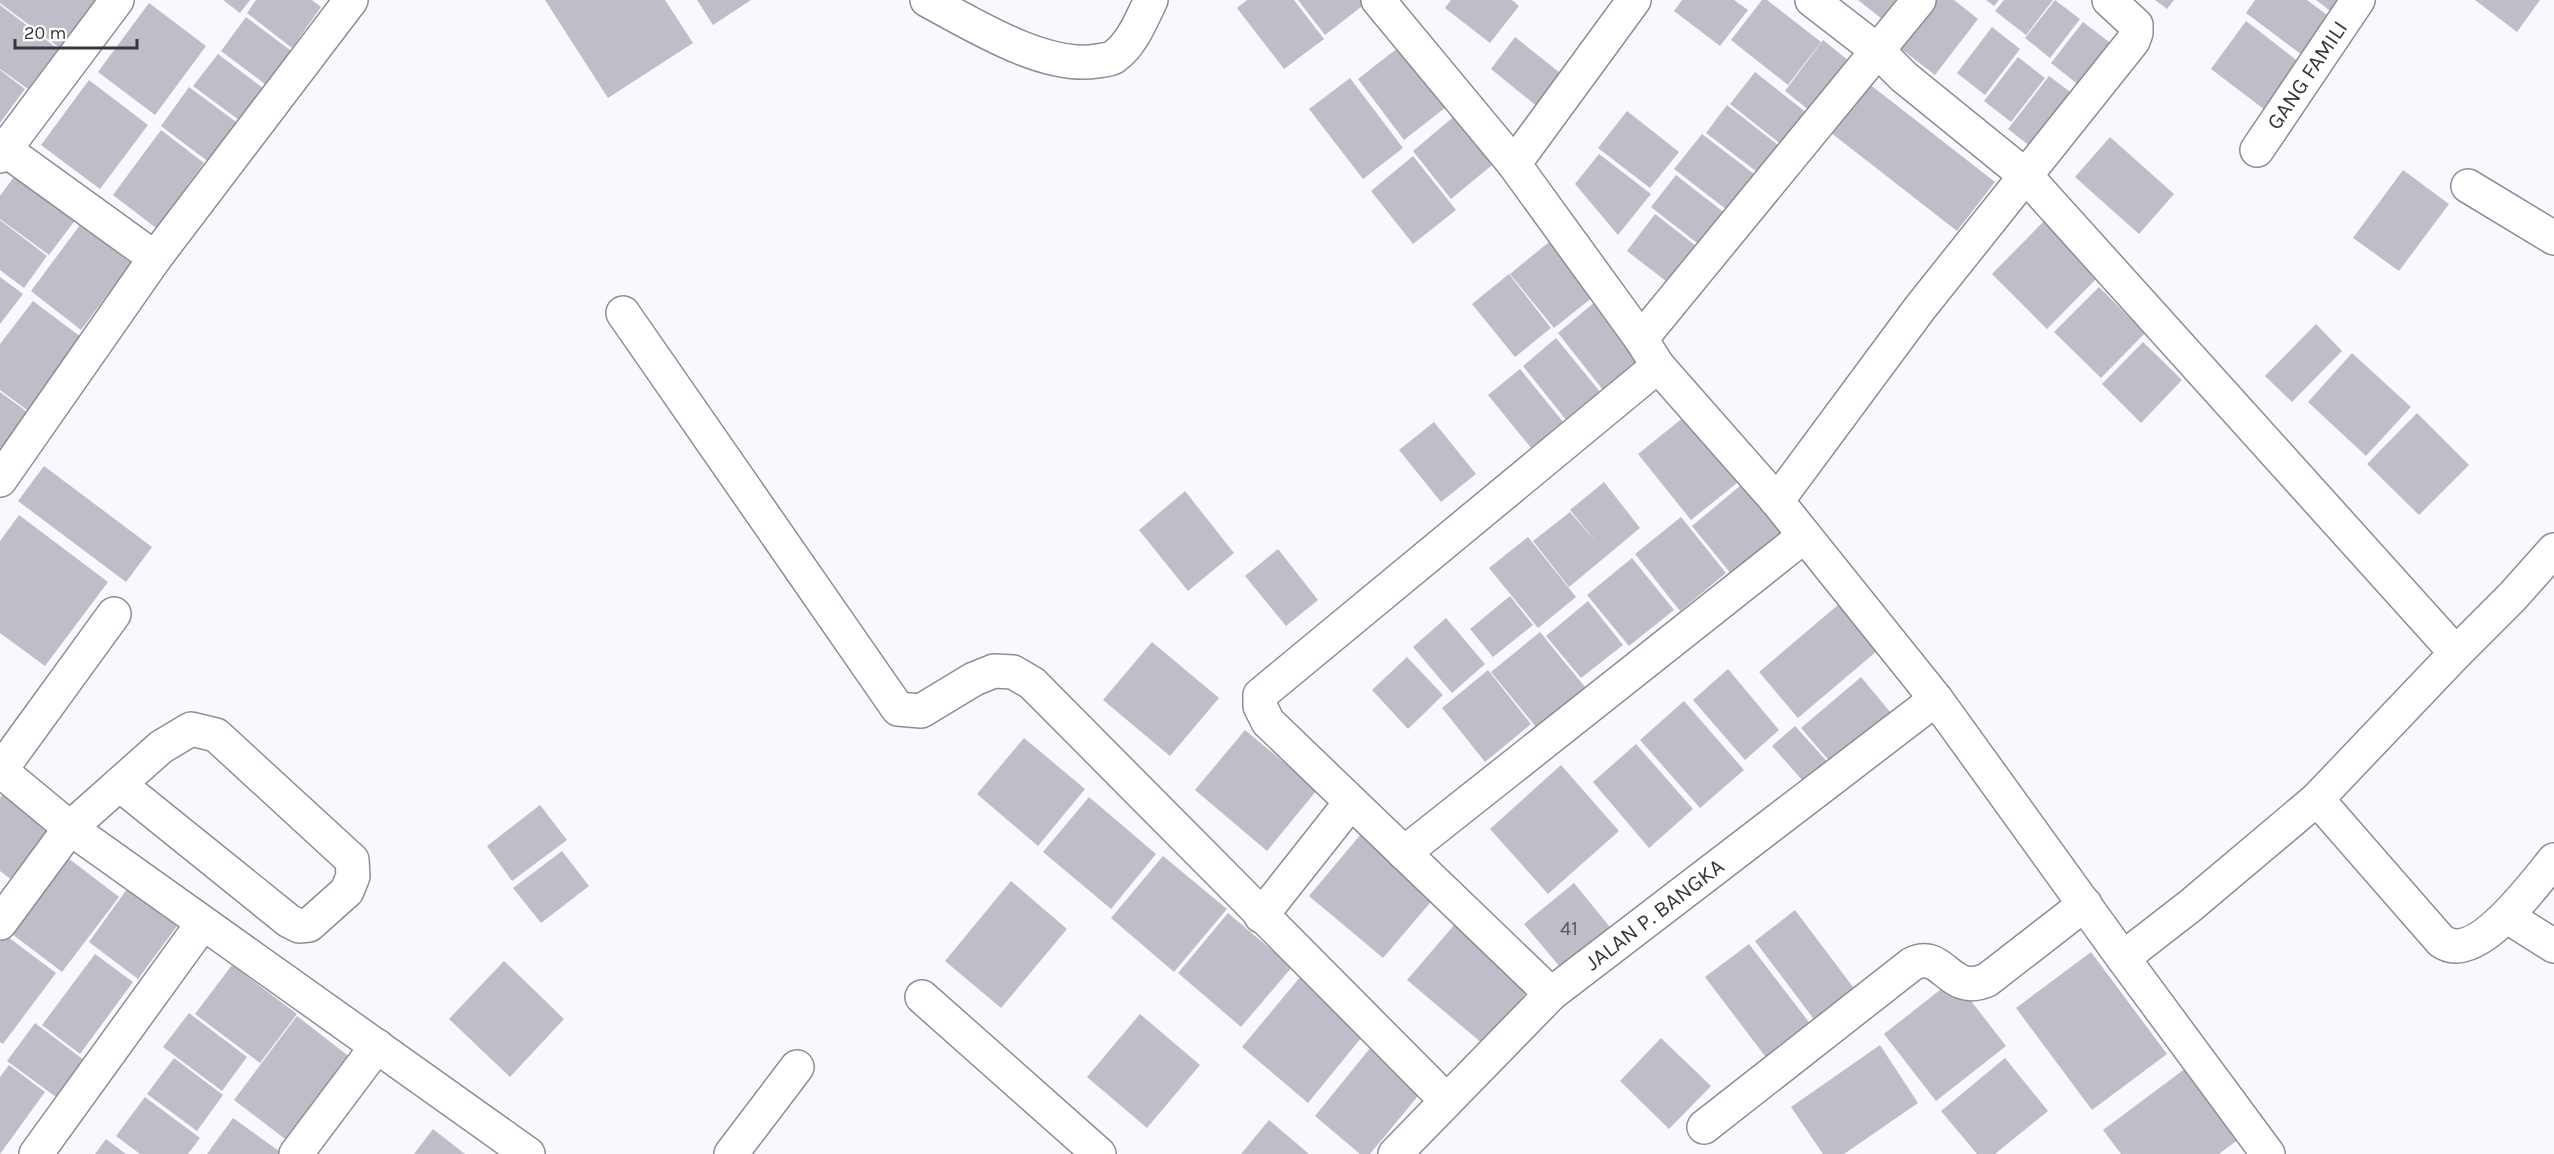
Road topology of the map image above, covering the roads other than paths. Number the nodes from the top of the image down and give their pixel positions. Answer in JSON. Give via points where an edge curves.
{"nodes":[{"id":1,"x":117,"y":0,"type":"edge"},
{"id":2,"x":351,"y":0,"type":"edge"},
{"id":3,"x":927,"y":0,"type":"edge"},
{"id":4,"x":1151,"y":0,"type":"edge"},
{"id":5,"x":1378,"y":0,"type":"edge"},
{"id":6,"x":1634,"y":0,"type":"edge"},
{"id":7,"x":1812,"y":0,"type":"edge"},
{"id":8,"x":1919,"y":0,"type":"edge"},
{"id":9,"x":2109,"y":0,"type":"edge"},
{"id":10,"x":2358,"y":0,"type":"edge"},
{"id":11,"x":1878,"y":51,"type":"junction"},
{"id":12,"x":2,"y":150,"type":"edge"},
{"id":13,"x":2257,"y":150,"type":"dead end"},
{"id":14,"x":1514,"y":164,"type":"junction"},
{"id":15,"x":2026,"y":176,"type":"junction"},
{"id":16,"x":2468,"y":186,"type":"dead end"},
{"id":17,"x":2554,"y":238,"type":"edge"},
{"id":18,"x":155,"y":258,"type":"junction"},
{"id":19,"x":623,"y":313,"type":"dead end"},
{"id":20,"x":1650,"y":353,"type":"junction"},
{"id":21,"x":0,"y":480,"type":"edge"},
{"id":22,"x":1777,"y":501,"type":"junction"},
{"id":23,"x":1803,"y":537,"type":"junction"},
{"id":24,"x":2554,"y":550,"type":"edge"},
{"id":25,"x":114,"y":614,"type":"dead end"},
{"id":26,"x":2456,"y":652,"type":"junction"},
{"id":27,"x":1936,"y":699,"type":"junction"},
{"id":28,"x":0,"y":770,"type":"edge"},
{"id":29,"x":119,"y":784,"type":"junction"},
{"id":30,"x":2317,"y":799,"type":"junction"},
{"id":31,"x":1351,"y":802,"type":"junction"},
{"id":32,"x":70,"y":828,"type":"junction"},
{"id":33,"x":1404,"y":853,"type":"junction"},
{"id":34,"x":2554,"y":860,"type":"edge"},
{"id":35,"x":2085,"y":904,"type":"junction"},
{"id":36,"x":1261,"y":916,"type":"junction"},
{"id":37,"x":2508,"y":917,"type":"junction"},
{"id":38,"x":0,"y":923,"type":"edge"},
{"id":39,"x":203,"y":923,"type":"junction"},
{"id":40,"x":2554,"y":946,"type":"edge"},
{"id":41,"x":2122,"y":958,"type":"junction"},
{"id":42,"x":1551,"y":994,"type":"junction"},
{"id":43,"x":922,"y":997,"type":"dead end"},
{"id":44,"x":377,"y":1046,"type":"junction"},
{"id":45,"x":797,"y":1067,"type":"dead end"},
{"id":46,"x":1446,"y":1100,"type":"junction"},
{"id":47,"x":1704,"y":1127,"type":"dead end"},
{"id":48,"x":36,"y":1154,"type":"edge"},
{"id":49,"x":296,"y":1154,"type":"edge"},
{"id":50,"x":528,"y":1154,"type":"edge"},
{"id":51,"x":731,"y":1154,"type":"edge"},
{"id":52,"x":1099,"y":1154,"type":"edge"},
{"id":53,"x":1395,"y":1154,"type":"edge"},
{"id":54,"x":2268,"y":1154,"type":"edge"}],
"edges":[{"from":1,"to":12,"type":"street"},
{"from":2,"to":18,"type":"street"},
{"from":3,"to":4,"type":"street","via":[[1000,39],[1064,62],[1086,63],[1112,59],[1129,44]]},
{"from":5,"to":14,"type":"street"},
{"from":6,"to":14,"type":"street"},
{"from":7,"to":11,"type":"street"},
{"from":8,"to":11,"type":"street"},
{"from":9,"to":15,"type":"street","via":[[2136,25],[2133,41]]},
{"from":10,"to":13,"type":"street","name":"GANG FAMILI"},
{"from":11,"to":15,"type":"street","via":[[1904,77]]},
{"from":11,"to":20,"type":"street"},
{"from":12,"to":18,"type":"street"},
{"from":14,"to":20,"type":"street"},
{"from":15,"to":22,"type":"street","via":[[1920,308]]},
{"from":15,"to":26,"type":"street"},
{"from":16,"to":17,"type":"street"},
{"from":18,"to":21,"type":"street"},
{"from":19,"to":36,"type":"street","via":[[898,709],[921,711],[994,671],[1012,672],[1032,683]]},
{"from":20,"to":22,"type":"street"},
{"from":20,"to":31,"type":"street","via":[[1260,695],[1260,706],[1269,722]]},
{"from":22,"to":23,"type":"street"},
{"from":23,"to":27,"type":"street"},
{"from":23,"to":33,"type":"street"},
{"from":24,"to":26,"type":"street"},
{"from":25,"to":28,"type":"street"},
{"from":26,"to":30,"type":"street"},
{"from":27,"to":35,"type":"street"},
{"from":27,"to":42,"type":"street","name":"JALAN P. BANGKA"},
{"from":28,"to":32,"type":"street"},
{"from":29,"to":29,"type":"street","via":[[161,747],[191,729],[216,735],[352,860],[353,876],[346,891],[309,925],[300,926]]},
{"from":29,"to":32,"type":"street"},
{"from":30,"to":37,"type":"street","via":[[2440,941],[2464,946]]},
{"from":30,"to":41,"type":"street"},
{"from":31,"to":33,"type":"street"},
{"from":31,"to":36,"type":"street"},
{"from":32,"to":38,"type":"street"},
{"from":32,"to":39,"type":"street"},
{"from":33,"to":42,"type":"street"},
{"from":34,"to":37,"type":"street"},
{"from":35,"to":41,"type":"street"},
{"from":35,"to":47,"type":"street","via":[[1975,986],[1964,985],[1932,962],[1921,959],[1912,964]]},
{"from":36,"to":46,"type":"street"},
{"from":37,"to":40,"type":"street"},
{"from":39,"to":44,"type":"street"},
{"from":39,"to":48,"type":"street"},
{"from":41,"to":54,"type":"street"},
{"from":42,"to":46,"type":"street","name":"JALAN P. BANGKA"},
{"from":43,"to":52,"type":"street"},
{"from":44,"to":49,"type":"street"},
{"from":44,"to":50,"type":"street"},
{"from":45,"to":51,"type":"street"},
{"from":46,"to":53,"type":"street","name":"JALAN P. BANGKA"}]}
